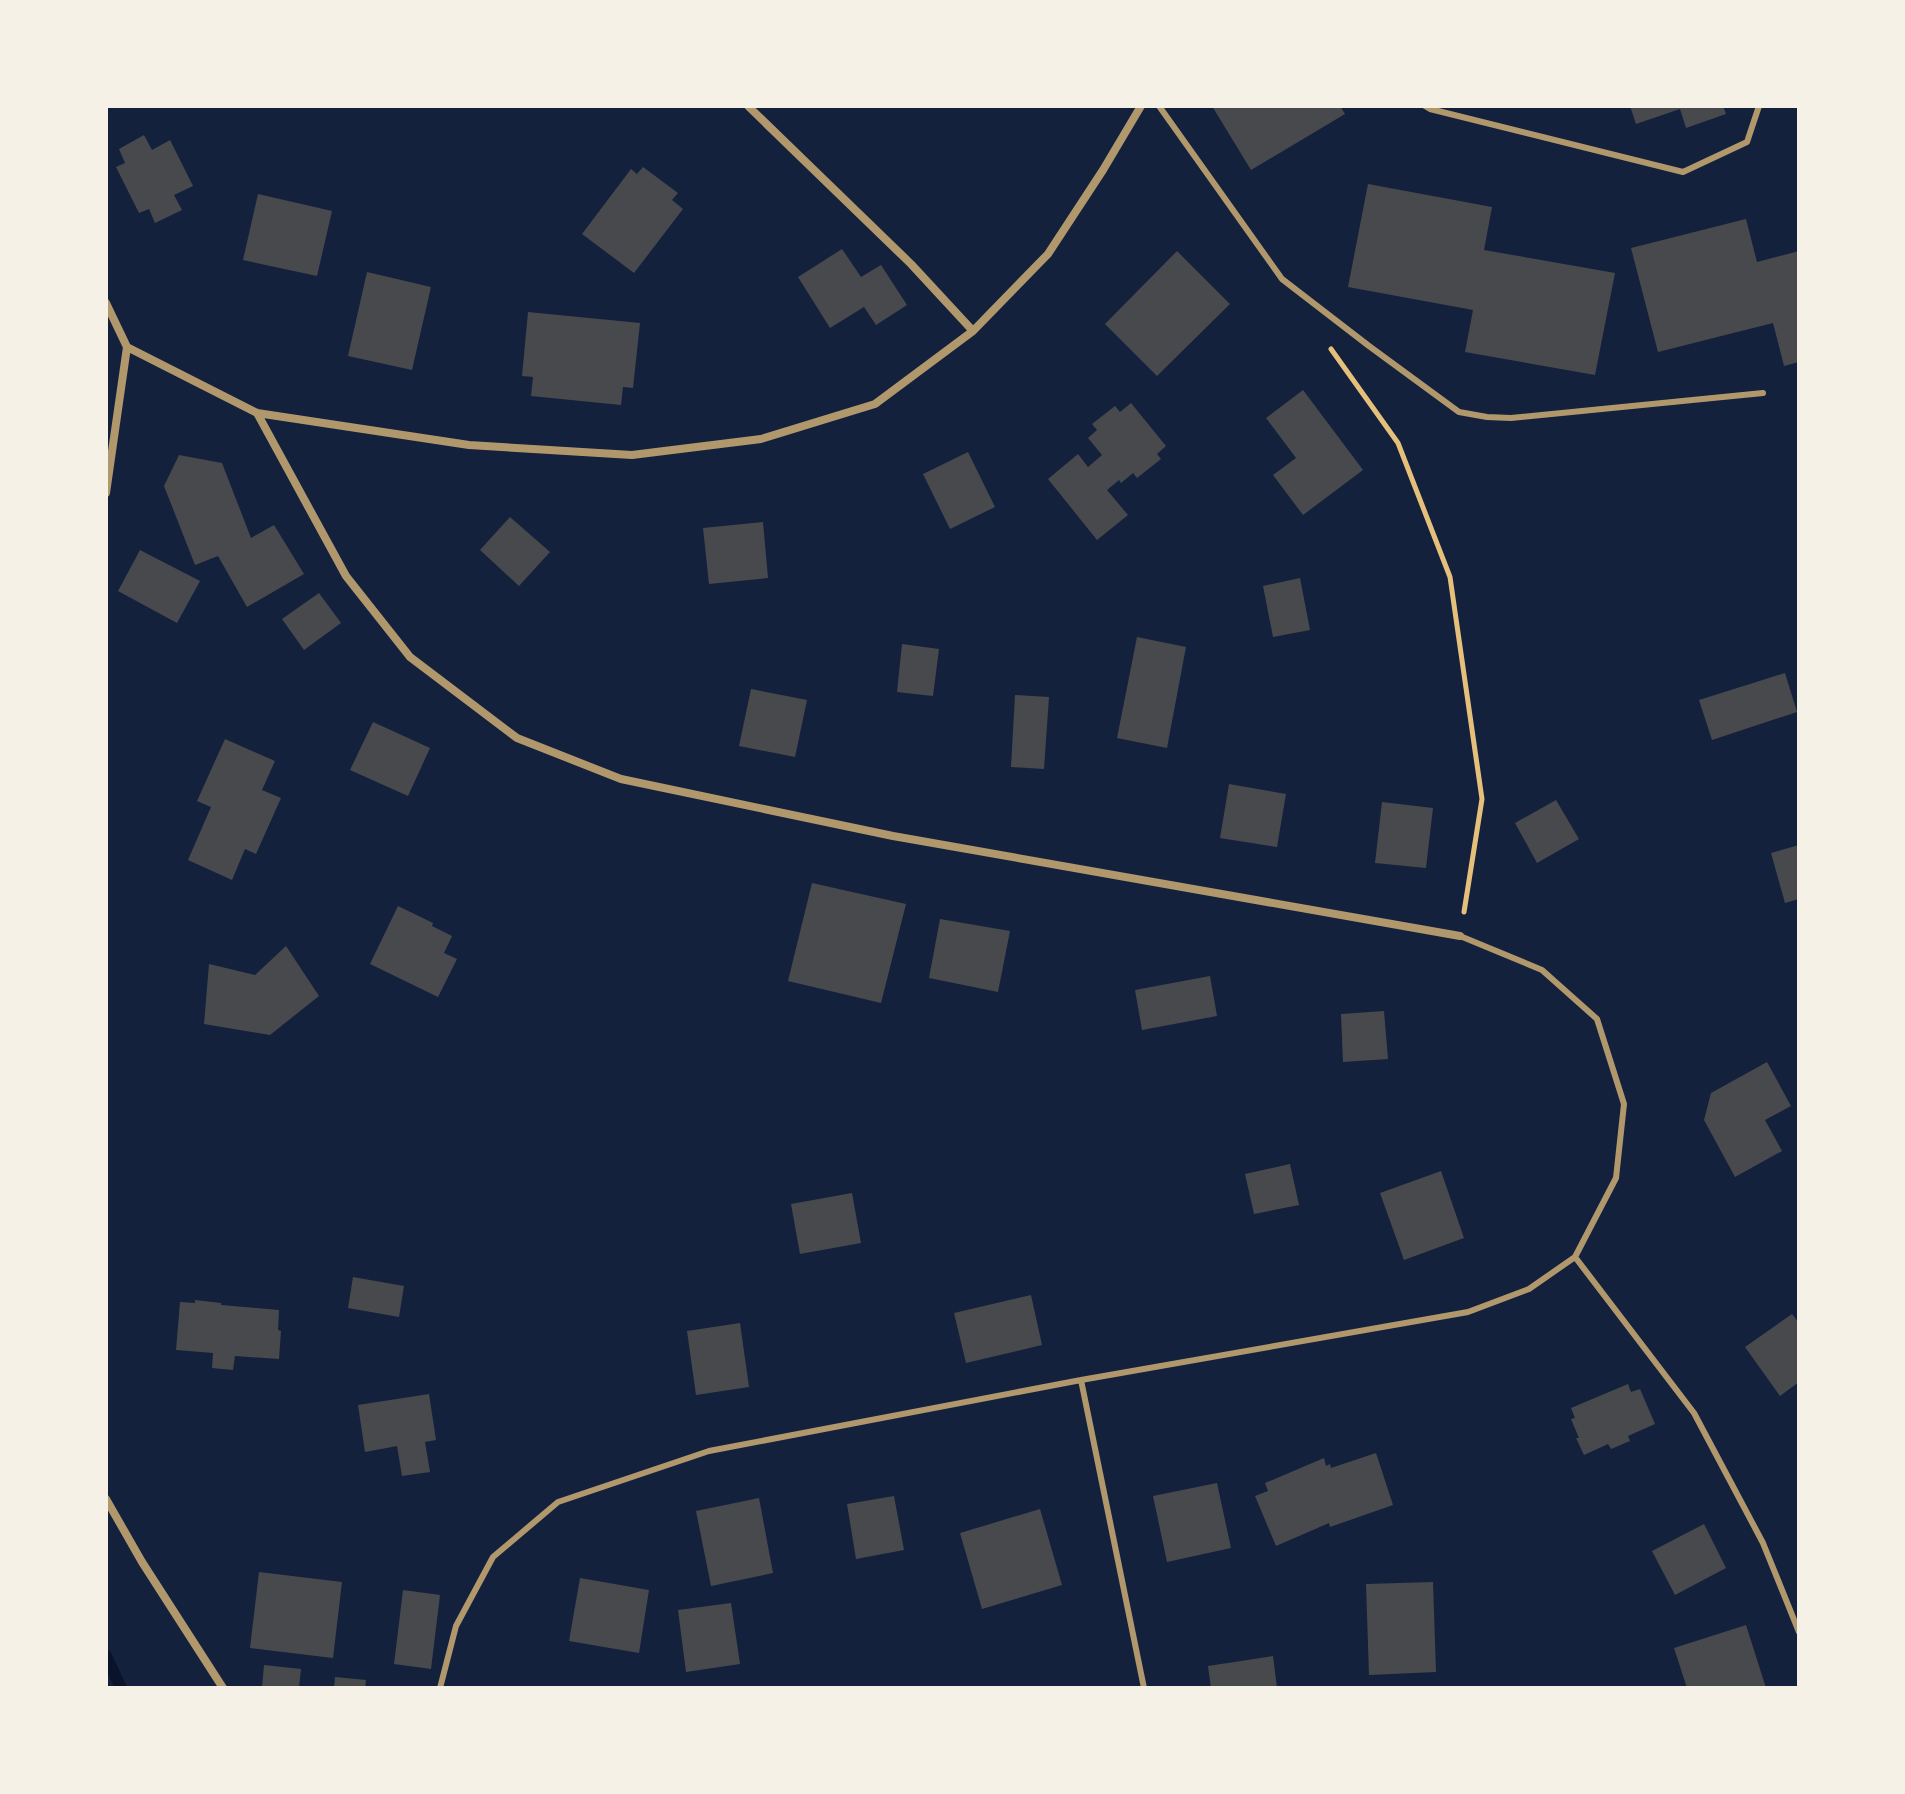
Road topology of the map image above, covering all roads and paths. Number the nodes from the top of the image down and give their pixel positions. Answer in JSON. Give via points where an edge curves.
{"nodes":[{"id":1,"x":748,"y":106,"type":"edge"},
{"id":2,"x":1141,"y":106,"type":"edge"},
{"id":3,"x":1159,"y":106,"type":"edge"},
{"id":4,"x":1425,"y":106,"type":"edge"},
{"id":5,"x":1759,"y":106,"type":"edge"},
{"id":6,"x":106,"y":303,"type":"edge"},
{"id":7,"x":973,"y":331,"type":"junction"},
{"id":8,"x":1327,"y":342,"type":"dead end"},
{"id":9,"x":127,"y":347,"type":"junction"},
{"id":10,"x":1763,"y":393,"type":"dead end"},
{"id":11,"x":257,"y":413,"type":"junction"},
{"id":12,"x":106,"y":493,"type":"edge"},
{"id":13,"x":1460,"y":936,"type":"junction"},
{"id":14,"x":1575,"y":1257,"type":"junction"},
{"id":15,"x":1081,"y":1380,"type":"junction"},
{"id":16,"x":106,"y":1499,"type":"edge"},
{"id":17,"x":1799,"y":1632,"type":"edge"},
{"id":18,"x":223,"y":1688,"type":"edge"},
{"id":19,"x":440,"y":1688,"type":"edge"},
{"id":20,"x":1144,"y":1688,"type":"edge"}],
"edges":[{"from":1,"to":7,"type":"street"},
{"from":2,"to":7,"type":"street","via":[[1048,254]]},
{"from":3,"to":10,"type":"lane","via":[[1282,279],[1459,412],[1511,418]]},
{"from":4,"to":5,"type":"lane","via":[[1683,172],[1747,142]]},
{"from":6,"to":9,"type":"street"},
{"from":7,"to":11,"type":"street","via":[[875,404],[761,439],[632,455],[469,445]]},
{"from":8,"to":13,"type":"path","via":[[1398,443],[1450,577],[1482,799]]},
{"from":9,"to":11,"type":"street"},
{"from":9,"to":12,"type":"street"},
{"from":11,"to":13,"type":"street","via":[[346,576],[410,657],[517,738],[621,779],[682,792],[893,836]]},
{"from":13,"to":14,"type":"lane","via":[[1542,970],[1597,1019],[1624,1104],[1616,1178]]},
{"from":14,"to":15,"type":"lane","via":[[1529,1289],[1468,1312]]},
{"from":14,"to":17,"type":"lane","via":[[1694,1413],[1763,1543]]},
{"from":15,"to":19,"type":"lane","via":[[709,1451],[558,1502],[493,1557],[456,1626]]},
{"from":15,"to":20,"type":"lane"},
{"from":16,"to":18,"type":"street"}]}
